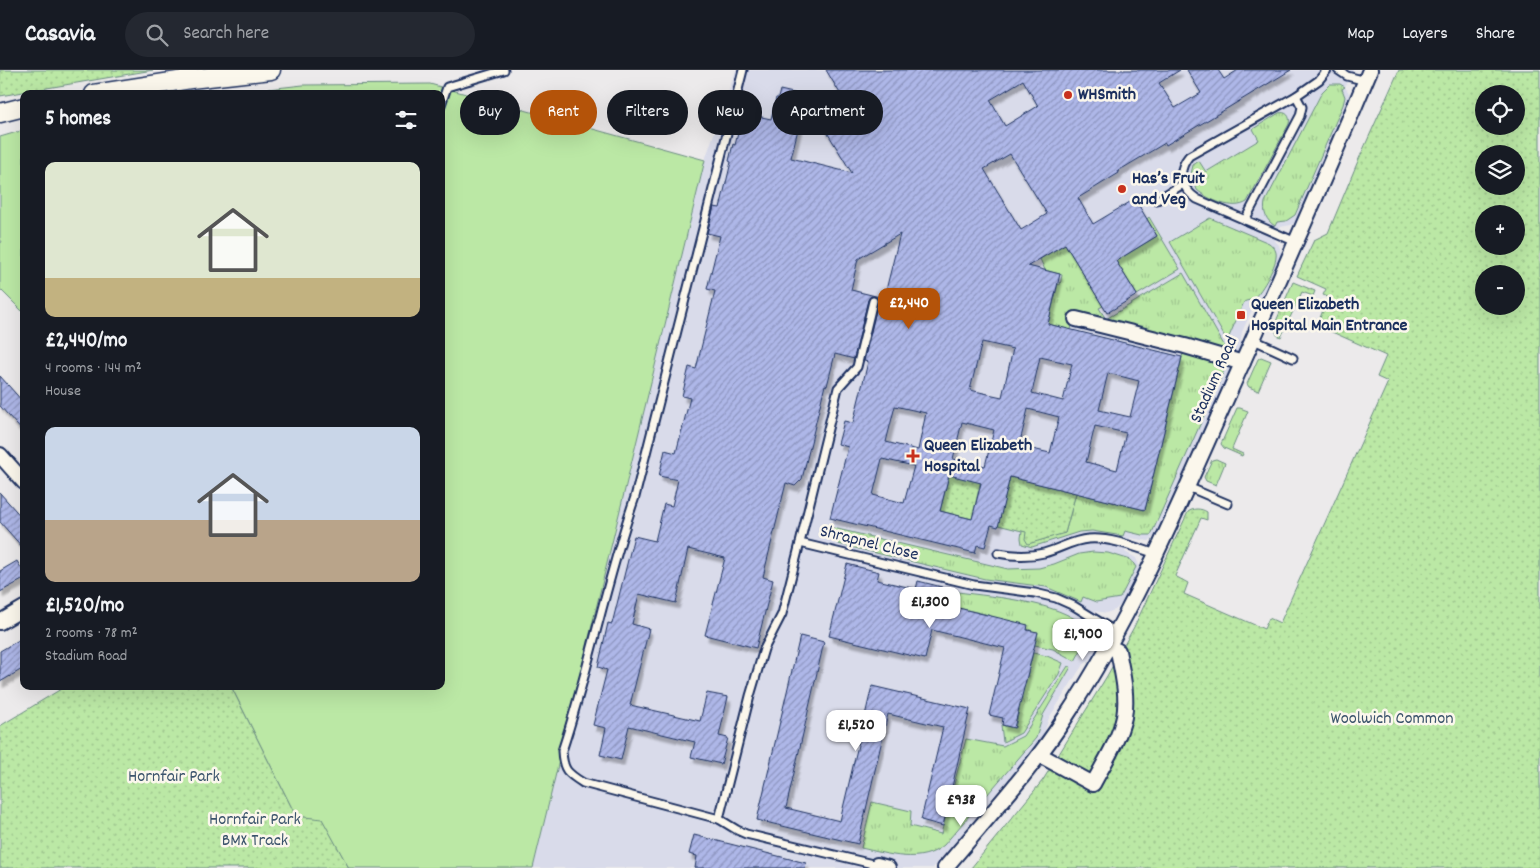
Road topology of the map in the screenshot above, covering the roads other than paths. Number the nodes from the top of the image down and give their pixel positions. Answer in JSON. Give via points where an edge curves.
{"nodes":[{"id":1,"x":270,"y":70,"type":"edge"},
{"id":2,"x":504,"y":70,"type":"edge"},
{"id":3,"x":743,"y":70,"type":"edge"},
{"id":4,"x":1328,"y":70,"type":"edge"},
{"id":5,"x":1338,"y":70,"type":"edge"},
{"id":6,"x":1368,"y":76,"type":"edge"},
{"id":7,"x":120,"y":90,"type":"edge"},
{"id":8,"x":445,"y":93,"type":"edge"},
{"id":9,"x":1296,"y":96,"type":"junction"},
{"id":10,"x":20,"y":108,"type":"edge"},
{"id":11,"x":0,"y":113,"type":"edge"},
{"id":12,"x":1183,"y":184,"type":"junction"},
{"id":13,"x":1156,"y":200,"type":"dead end"},
{"id":14,"x":1245,"y":220,"type":"junction"},
{"id":15,"x":1296,"y":242,"type":"junction"},
{"id":16,"x":873,"y":301,"type":"dead end"},
{"id":17,"x":1076,"y":319,"type":"dead end"},
{"id":18,"x":1254,"y":340,"type":"junction"},
{"id":19,"x":1293,"y":358,"type":"dead end"},
{"id":20,"x":1243,"y":363,"type":"junction"},
{"id":21,"x":0,"y":455,"type":"edge"},
{"id":22,"x":20,"y":478,"type":"edge"},
{"id":23,"x":1188,"y":486,"type":"junction"},
{"id":24,"x":1228,"y":504,"type":"dead end"},
{"id":25,"x":800,"y":543,"type":"junction"},
{"id":26,"x":998,"y":553,"type":"dead end"},
{"id":27,"x":1156,"y":554,"type":"junction"},
{"id":28,"x":20,"y":610,"type":"edge"},
{"id":29,"x":0,"y":622,"type":"edge"},
{"id":30,"x":1116,"y":632,"type":"junction"},
{"id":31,"x":1108,"y":646,"type":"junction"},
{"id":32,"x":1040,"y":755,"type":"junction"},
{"id":33,"x":719,"y":819,"type":"junction"},
{"id":34,"x":881,"y":867,"type":"edge"},
{"id":35,"x":945,"y":868,"type":"edge"}],
"edges":[{"from":1,"to":7,"type":"street"},
{"from":2,"to":8,"type":"lane","via":[[447,87]]},
{"from":3,"to":33,"type":"lane","via":[[635,497],[562,751],[568,774],[582,783]]},
{"from":4,"to":9,"type":"lane"},
{"from":5,"to":6,"type":"lane","via":[[1347,76]]},
{"from":6,"to":15,"type":"street","name":"Stadium Road"},
{"from":9,"to":12,"type":"lane","via":[[1190,156],[1183,163]]},
{"from":9,"to":14,"type":"lane","via":[[1302,107],[1300,116]]},
{"from":10,"to":11,"type":"street"},
{"from":12,"to":13,"type":"lane"},
{"from":12,"to":14,"type":"lane","via":[[1197,200]]},
{"from":14,"to":15,"type":"lane"},
{"from":15,"to":18,"type":"street","name":"Stadium Road"},
{"from":16,"to":25,"type":"lane","name":"Shrapnel Close","via":[[857,368],[838,388]]},
{"from":17,"to":20,"type":"street"},
{"from":18,"to":19,"type":"lane"},
{"from":18,"to":20,"type":"street","name":"Stadium Road"},
{"from":20,"to":23,"type":"street","name":"Stadium Road"},
{"from":21,"to":22,"type":"street"},
{"from":23,"to":24,"type":"lane"},
{"from":23,"to":27,"type":"street","name":"Stadium Road"},
{"from":25,"to":30,"type":"lane","name":"Shrapnel Close","via":[[974,585],[1035,592],[1074,606]]},
{"from":25,"to":33,"type":"lane","via":[[782,614],[764,649],[750,696]]},
{"from":26,"to":27,"type":"lane","via":[[1014,556],[1044,553],[1090,538]]},
{"from":27,"to":30,"type":"street","name":"Stadium Road"},
{"from":28,"to":29,"type":"street"},
{"from":30,"to":31,"type":"street","name":"Stadium Road"},
{"from":31,"to":32,"type":"street","name":"Stadium Road"},
{"from":31,"to":32,"type":"street","via":[[1118,651],[1125,694],[1124,717],[1093,784]]},
{"from":32,"to":35,"type":"street","name":"Stadium Road"},
{"from":33,"to":34,"type":"lane","via":[[746,834]]}]}
